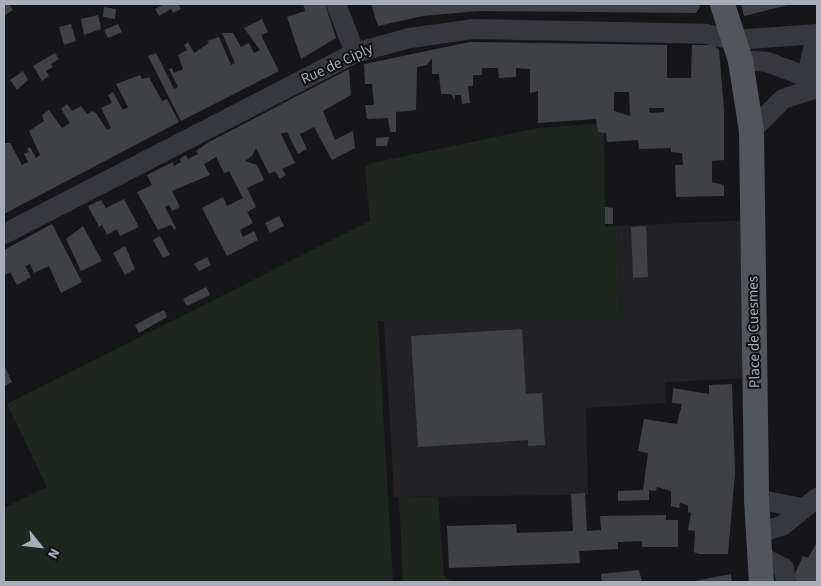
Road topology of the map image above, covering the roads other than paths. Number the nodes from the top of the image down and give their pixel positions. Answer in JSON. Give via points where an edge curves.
{"nodes":[{"id":1,"x":336,"y":4,"type":"edge"},
{"id":2,"x":722,"y":4,"type":"edge"},
{"id":3,"x":817,"y":34,"type":"edge"},
{"id":4,"x":737,"y":50,"type":"junction"},
{"id":5,"x":355,"y":53,"type":"junction"},
{"id":6,"x":816,"y":84,"type":"edge"},
{"id":7,"x":751,"y":132,"type":"junction"},
{"id":8,"x":4,"y":234,"type":"edge"},
{"id":9,"x":756,"y":499,"type":"junction"},
{"id":10,"x":810,"y":503,"type":"edge"},
{"id":11,"x":758,"y":544,"type":"junction"},
{"id":12,"x":761,"y":582,"type":"edge"},
{"id":13,"x":786,"y":582,"type":"edge"}],
"edges":[{"from":1,"to":5,"type":"street"},
{"from":2,"to":4,"type":"main road","name":"Place de Cuesmes"},
{"from":3,"to":4,"type":"street"},
{"from":3,"to":6,"type":"street","via":[[810,56]]},
{"from":4,"to":5,"type":"street","name":"Rue de Ciply","via":[[706,34],[474,29],[410,38]]},
{"from":4,"to":6,"type":"street"},
{"from":4,"to":7,"type":"main road","name":"Place de Cuesmes"},
{"from":5,"to":8,"type":"street","name":"Rue de Ciply"},
{"from":6,"to":7,"type":"street","via":[[783,99]]},
{"from":7,"to":9,"type":"main road","name":"Place de Cuesmes"},
{"from":9,"to":10,"type":"street"},
{"from":9,"to":11,"type":"main road","name":"Place de Cuesmes"},
{"from":10,"to":11,"type":"street"},
{"from":11,"to":12,"type":"main road","name":"Place de Cuesmes"},
{"from":11,"to":13,"type":"street","via":[[784,568]]}]}
